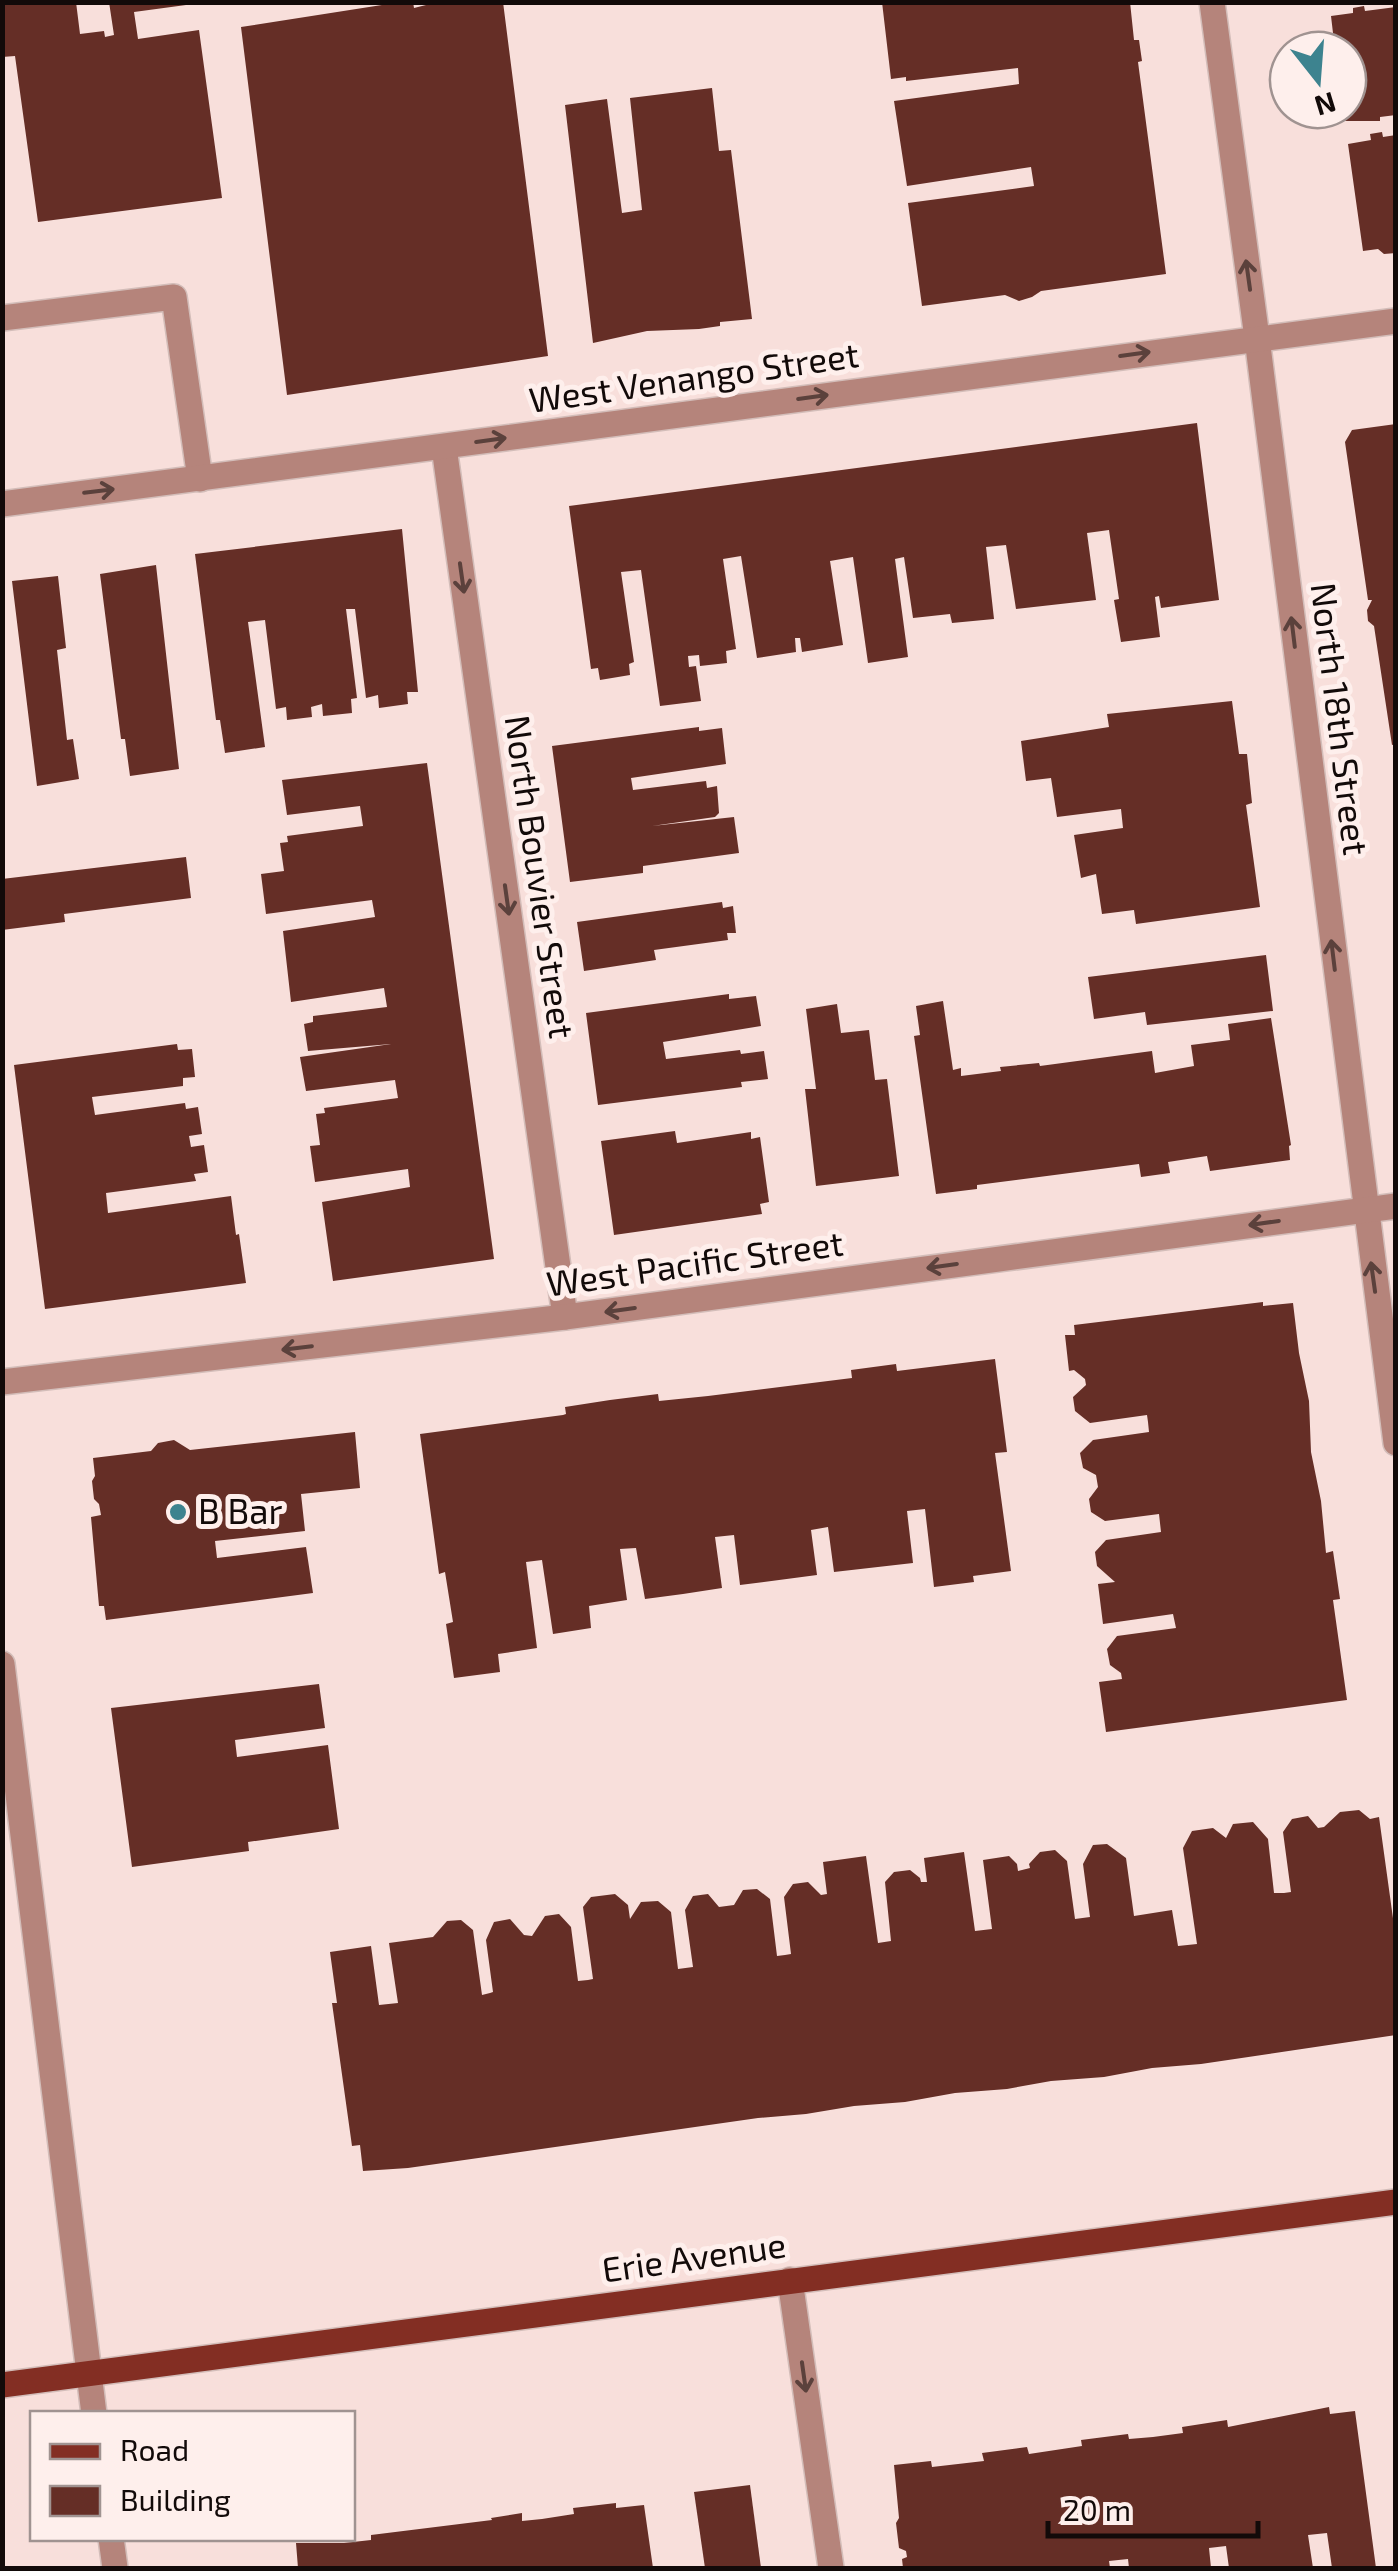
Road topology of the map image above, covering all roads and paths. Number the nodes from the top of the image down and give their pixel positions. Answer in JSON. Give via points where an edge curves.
{"nodes":[{"id":1,"x":1212,"y":2,"type":"edge"},
{"id":2,"x":2,"y":318,"type":"edge"},
{"id":3,"x":1396,"y":320,"type":"edge"},
{"id":4,"x":1256,"y":338,"type":"junction"},
{"id":5,"x":444,"y":447,"type":"junction"},
{"id":6,"x":200,"y":479,"type":"junction"},
{"id":7,"x":2,"y":504,"type":"edge"},
{"id":8,"x":1396,"y":1206,"type":"edge"},
{"id":9,"x":1364,"y":1210,"type":"junction"},
{"id":10,"x":565,"y":1317,"type":"junction"},
{"id":11,"x":2,"y":1382,"type":"edge"},
{"id":12,"x":1396,"y":1444,"type":"edge"},
{"id":13,"x":2,"y":1664,"type":"edge"},
{"id":14,"x":1396,"y":2202,"type":"edge"},
{"id":15,"x":790,"y":2280,"type":"junction"},
{"id":16,"x":88,"y":2374,"type":"junction"},
{"id":17,"x":2,"y":2385,"type":"edge"},
{"id":18,"x":94,"y":2411,"type":"edge"},
{"id":19,"x":111,"y":2541,"type":"edge"},
{"id":20,"x":115,"y":2568,"type":"edge"},
{"id":21,"x":831,"y":2568,"type":"edge"}],
"edges":[{"from":4,"to":1,"type":"street","name":"North 18th Street","one_way":true},
{"from":2,"to":6,"type":"street","via":[[174,297]]},
{"from":3,"to":4,"type":"street","name":"West Venango Street"},
{"from":5,"to":4,"type":"street","name":"West Venango Street","one_way":true},
{"from":9,"to":4,"type":"street","name":"North 18th Street","one_way":true},
{"from":5,"to":6,"type":"street","name":"West Venango Street"},
{"from":5,"to":10,"type":"street","name":"North Bouvier Street","one_way":true},
{"from":7,"to":6,"type":"street","name":"West Venango Street","one_way":true},
{"from":8,"to":9,"type":"street","name":"West Pacific Street"},
{"from":9,"to":10,"type":"street","name":"West Pacific Street","one_way":true},
{"from":12,"to":9,"type":"street","name":"North 18th Street","one_way":true},
{"from":10,"to":11,"type":"street","name":"West Pacific Street","one_way":true},
{"from":13,"to":16,"type":"street"},
{"from":14,"to":15,"type":"main road","name":"Erie Avenue"},
{"from":15,"to":16,"type":"main road","name":"Erie Avenue"},
{"from":15,"to":21,"type":"street","one_way":true},
{"from":16,"to":17,"type":"main road","name":"Erie Avenue"},
{"from":16,"to":18,"type":"street"},
{"from":19,"to":20,"type":"street"}]}
